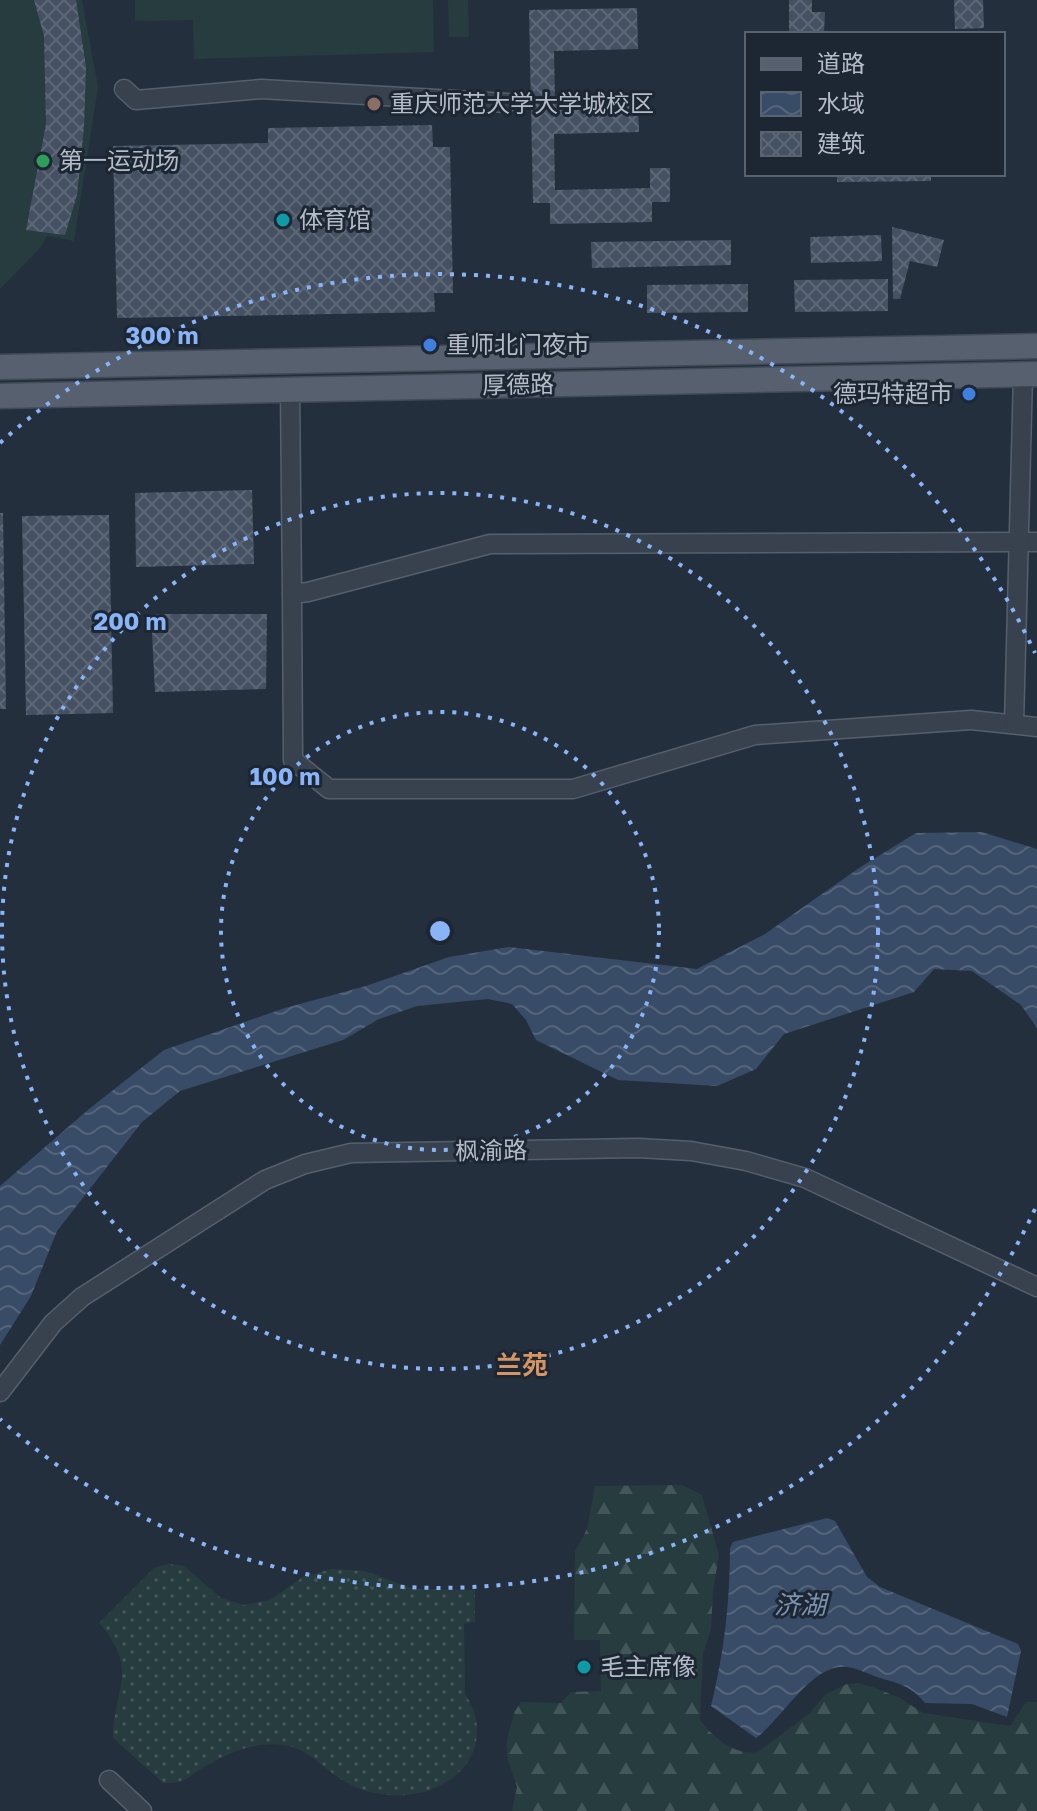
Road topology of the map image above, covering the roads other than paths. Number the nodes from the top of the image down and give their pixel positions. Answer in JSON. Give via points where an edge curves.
{"nodes":[{"id":1,"x":124,"y":89,"type":"dead end"},
{"id":2,"x":507,"y":103,"type":"dead end"},
{"id":3,"x":1037,"y":346,"type":"edge"},
{"id":4,"x":0,"y":367,"type":"edge"},
{"id":5,"x":1030,"y":374,"type":"edge"},
{"id":6,"x":290,"y":390,"type":"junction"},
{"id":7,"x":0,"y":396,"type":"edge"},
{"id":8,"x":1028,"y":542,"type":"edge"},
{"id":9,"x":292,"y":594,"type":"junction"},
{"id":10,"x":1014,"y":724,"type":"junction"},
{"id":11,"x":1037,"y":727,"type":"edge"},
{"id":12,"x":1037,"y":1287,"type":"edge"},
{"id":13,"x":0,"y":1392,"type":"edge"},
{"id":14,"x":109,"y":1780,"type":"dead end"},
{"id":15,"x":142,"y":1811,"type":"edge"}],
"edges":[{"from":1,"to":2,"type":"street","via":[[136,100],[261,89]]},
{"from":3,"to":4,"type":"main road","name":"厚德路"},
{"from":5,"to":6,"type":"main road","name":"厚德路"},
{"from":5,"to":8,"type":"street"},
{"from":6,"to":7,"type":"main road","name":"厚德路"},
{"from":6,"to":9,"type":"street"},
{"from":8,"to":9,"type":"street","via":[[490,544]]},
{"from":8,"to":10,"type":"street"},
{"from":9,"to":10,"type":"street","via":[[293,760],[329,789],[573,789],[755,735],[971,720]]},
{"from":10,"to":11,"type":"street"},
{"from":12,"to":13,"type":"street","name":"枫渝路","via":[[805,1178],[746,1161],[638,1148],[351,1153],[265,1180],[82,1297],[53,1323]]},
{"from":14,"to":15,"type":"street"}]}
